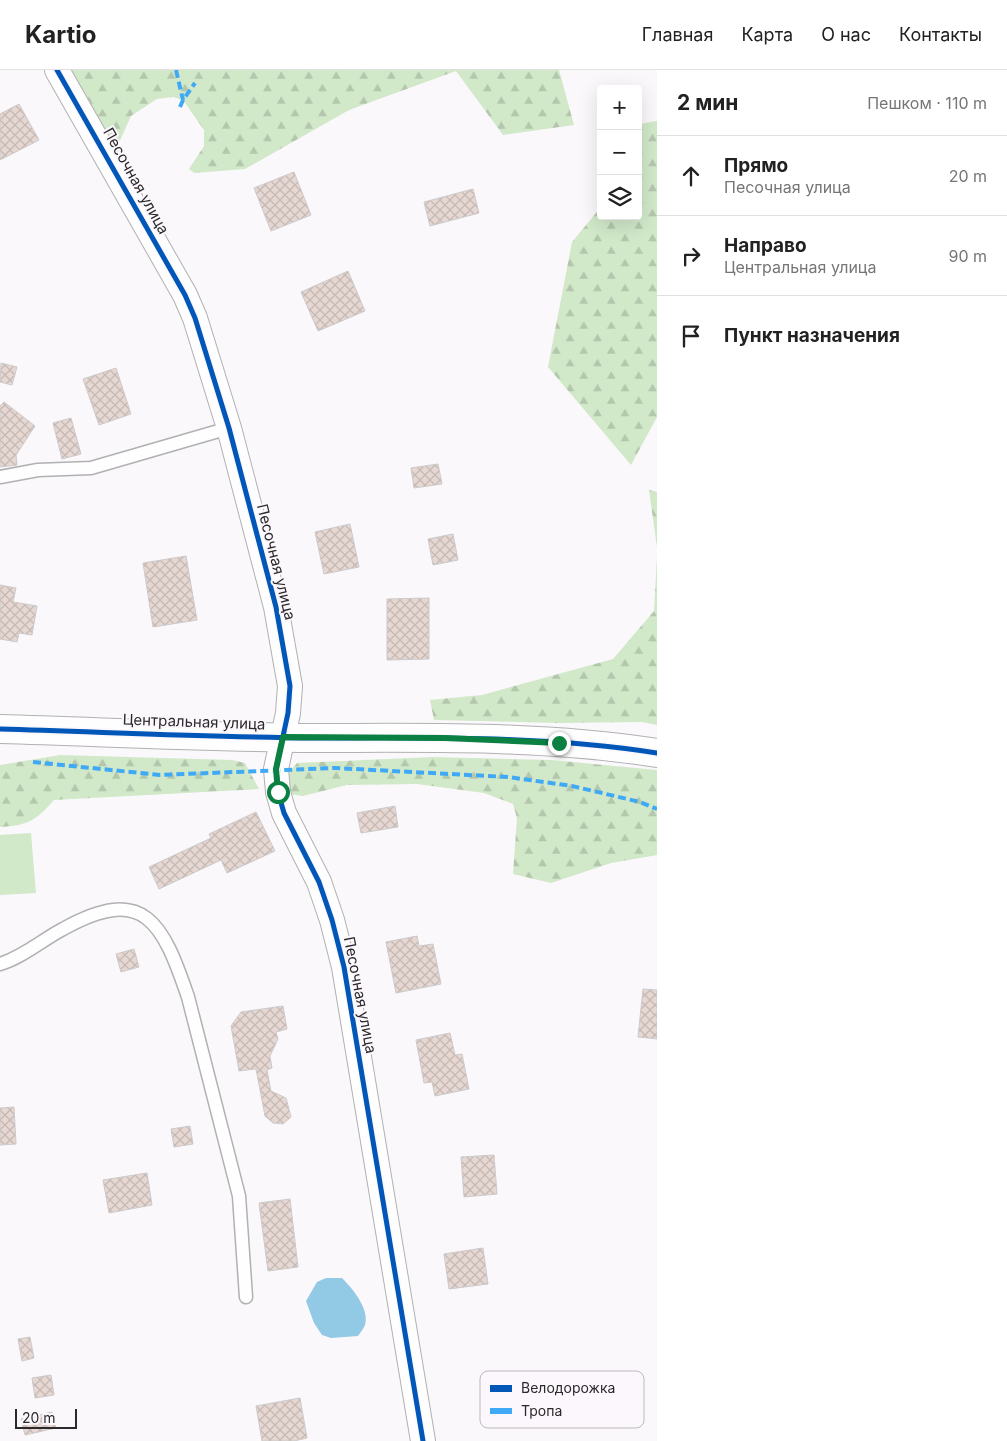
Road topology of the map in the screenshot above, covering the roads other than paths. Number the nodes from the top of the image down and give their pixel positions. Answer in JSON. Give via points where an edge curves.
{"nodes":[{"id":1,"x":57,"y":70,"type":"edge"},
{"id":2,"x":230,"y":428,"type":"junction"},
{"id":3,"x":0,"y":477,"type":"edge"},
{"id":4,"x":0,"y":729,"type":"edge"},
{"id":5,"x":283,"y":737,"type":"junction"},
{"id":6,"x":657,"y":753,"type":"edge"},
{"id":7,"x":0,"y":964,"type":"edge"},
{"id":8,"x":246,"y":1297,"type":"dead end"},
{"id":9,"x":423,"y":1441,"type":"edge"}],
"edges":[{"from":1,"to":2,"type":"street","name":"Песочная улица","via":[[185,295]]},
{"from":2,"to":3,"type":"lane","via":[[92,468],[38,470]]},
{"from":2,"to":5,"type":"street","name":"Песочная улица","via":[[276,607],[290,686]]},
{"from":4,"to":5,"type":"street","name":"Центральная улица"},
{"from":5,"to":6,"type":"street","name":"Центральная улица","via":[[559,743]]},
{"from":5,"to":9,"type":"street","name":"Песочная улица","via":[[276,769],[278,792],[284,813],[319,882],[344,967]]},
{"from":7,"to":8,"type":"lane","via":[[63,928],[94,913],[114,908],[132,910],[157,927],[178,968],[188,997],[240,1196]]}]}
